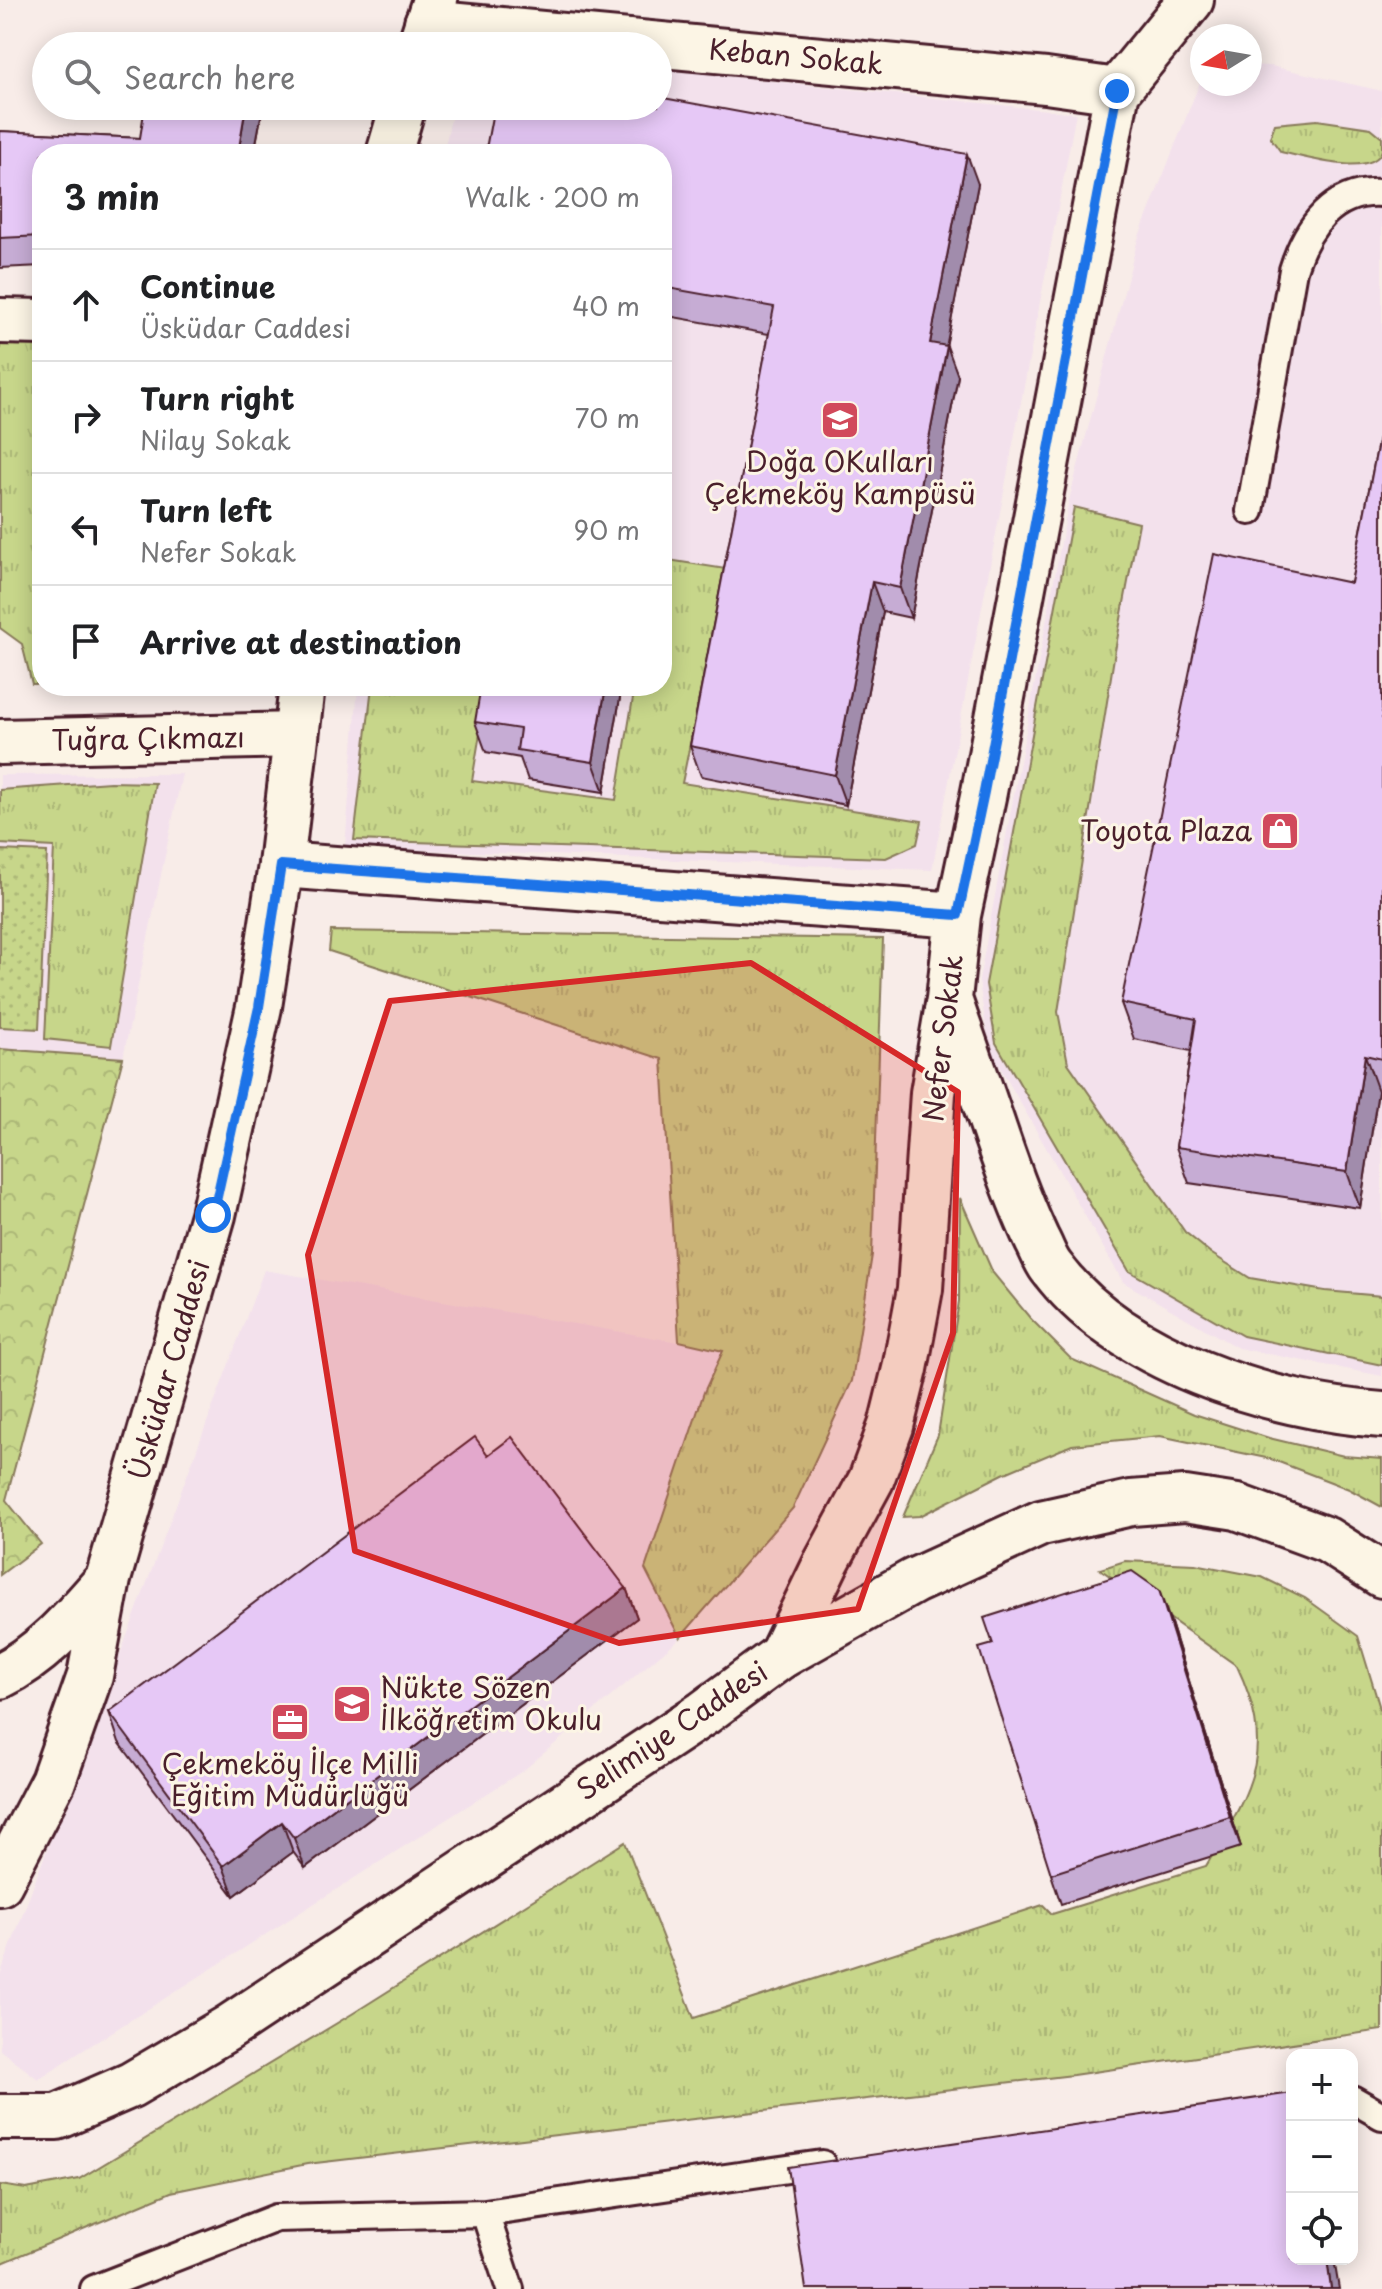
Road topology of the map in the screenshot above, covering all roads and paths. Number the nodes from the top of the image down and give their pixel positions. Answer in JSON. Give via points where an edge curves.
{"nodes":[{"id":1,"x":1191,"y":0,"type":"edge"},
{"id":2,"x":427,"y":23,"type":"edge"},
{"id":3,"x":524,"y":32,"type":"edge"},
{"id":4,"x":672,"y":46,"type":"edge"},
{"id":5,"x":1117,"y":91,"type":"junction"},
{"id":6,"x":399,"y":120,"type":"edge"},
{"id":7,"x":392,"y":144,"type":"edge"},
{"id":8,"x":1382,"y":193,"type":"edge"},
{"id":9,"x":0,"y":321,"type":"edge"},
{"id":10,"x":32,"y":322,"type":"edge"},
{"id":11,"x":1250,"y":511,"type":"dead end"},
{"id":12,"x":301,"y":696,"type":"edge"},
{"id":13,"x":296,"y":735,"type":"junction"},
{"id":14,"x":0,"y":742,"type":"edge"},
{"id":15,"x":281,"y":865,"type":"junction"},
{"id":16,"x":958,"y":915,"type":"junction"},
{"id":17,"x":949,"y":999,"type":"junction"},
{"id":18,"x":1382,"y":1415,"type":"edge"},
{"id":19,"x":1382,"y":1575,"type":"edge"},
{"id":20,"x":108,"y":1579,"type":"junction"},
{"id":21,"x":781,"y":1656,"type":"junction"},
{"id":22,"x":0,"y":1676,"type":"edge"},
{"id":23,"x":0,"y":1883,"type":"edge"},
{"id":24,"x":1358,"y":2102,"type":"edge"},
{"id":25,"x":1382,"y":2116,"type":"edge"},
{"id":26,"x":0,"y":2117,"type":"edge"},
{"id":27,"x":849,"y":2160,"type":"edge"},
{"id":28,"x":485,"y":2213,"type":"junction"},
{"id":29,"x":94,"y":2289,"type":"edge"},
{"id":30,"x":510,"y":2289,"type":"edge"}],
"edges":[{"from":1,"to":5,"type":"street","name":"Nefer Sokak"},
{"from":2,"to":3,"type":"street","name":"Keban Sokak"},
{"from":4,"to":5,"type":"street","name":"Keban Sokak"},
{"from":5,"to":16,"type":"street","name":"Nefer Sokak"},
{"from":6,"to":7,"type":"street"},
{"from":8,"to":11,"type":"lane","via":[[1343,199],[1322,215],[1302,242]]},
{"from":9,"to":10,"type":"street"},
{"from":12,"to":13,"type":"street","name":"Üsküdar Caddesi"},
{"from":13,"to":14,"type":"street","name":"Tuğra Çıkmazı"},
{"from":13,"to":15,"type":"street","name":"Üsküdar Caddesi"},
{"from":15,"to":16,"type":"street"},
{"from":15,"to":20,"type":"street","name":"Üsküdar Caddesi","via":[[259,1007],[213,1215]]},
{"from":16,"to":17,"type":"street","name":"Nefer Sokak"},
{"from":17,"to":18,"type":"street","via":[[1018,1201],[1050,1266],[1092,1311],[1148,1349],[1193,1371],[1296,1402]]},
{"from":17,"to":21,"type":"street","name":"Nefer Sokak","via":[[933,1093],[920,1289],[891,1426],[871,1480]]},
{"from":19,"to":21,"type":"street","name":"Selimiye Caddesi","via":[[1327,1540],[1237,1507],[1185,1499],[1131,1503],[1041,1523],[914,1581]]},
{"from":20,"to":22,"type":"street","via":[[55,1638]]},
{"from":20,"to":23,"type":"street","name":"Üsküdar Caddesi","via":[[90,1676],[53,1781]]},
{"from":21,"to":26,"type":"street","name":"Selimiye Caddesi","via":[[704,1713],[179,2057],[57,2117]]},
{"from":24,"to":25,"type":"lane"},
{"from":27,"to":28,"type":"lane"},
{"from":28,"to":29,"type":"lane","via":[[276,2218]]},
{"from":28,"to":30,"type":"lane"}]}
